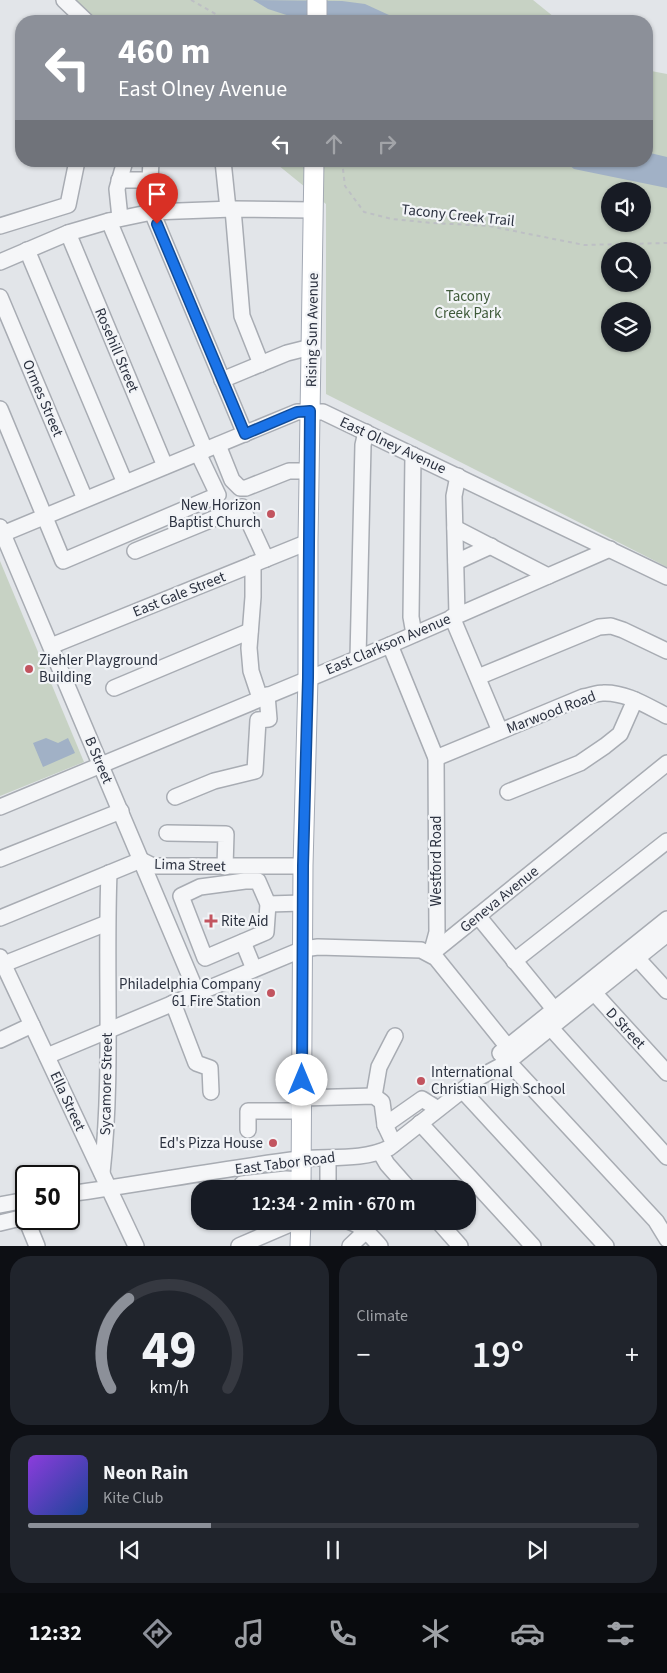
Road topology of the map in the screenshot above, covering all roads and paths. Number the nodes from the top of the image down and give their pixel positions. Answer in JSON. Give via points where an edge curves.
{"nodes":[{"id":1,"x":64,"y":0,"type":"edge"},
{"id":2,"x":191,"y":0,"type":"edge"},
{"id":3,"x":317,"y":0,"type":"edge"},
{"id":4,"x":80,"y":15,"type":"edge"},
{"id":5,"x":217,"y":15,"type":"edge"},
{"id":6,"x":317,"y":15,"type":"edge"},
{"id":7,"x":76,"y":167,"type":"edge"},
{"id":8,"x":123,"y":167,"type":"edge"},
{"id":9,"x":151,"y":167,"type":"edge"},
{"id":10,"x":224,"y":167,"type":"edge"},
{"id":11,"x":314,"y":167,"type":"edge"},
{"id":12,"x":343,"y":167,"type":"edge"},
{"id":13,"x":120,"y":180,"type":"junction"},
{"id":14,"x":230,"y":209,"type":"junction"},
{"id":15,"x":313,"y":210,"type":"junction"},
{"id":16,"x":152,"y":212,"type":"junction"},
{"id":17,"x":115,"y":220,"type":"junction"},
{"id":18,"x":0,"y":226,"type":"edge"},
{"id":19,"x":68,"y":233,"type":"junction"},
{"id":20,"x":667,"y":243,"type":"edge"},
{"id":21,"x":28,"y":250,"type":"junction"},
{"id":22,"x":0,"y":262,"type":"edge"},
{"id":23,"x":0,"y":297,"type":"edge"},
{"id":24,"x":311,"y":347,"type":"junction"},
{"id":25,"x":261,"y":364,"type":"junction"},
{"id":26,"x":222,"y":380,"type":"junction"},
{"id":27,"x":0,"y":409,"type":"edge"},
{"id":28,"x":310,"y":411,"type":"junction"},
{"id":29,"x":366,"y":432,"type":"junction"},
{"id":30,"x":245,"y":434,"type":"junction"},
{"id":31,"x":207,"y":449,"type":"junction"},
{"id":32,"x":413,"y":455,"type":"junction"},
{"id":33,"x":165,"y":466,"type":"junction"},
{"id":34,"x":310,"y":471,"type":"junction"},
{"id":35,"x":458,"y":476,"type":"junction"},
{"id":36,"x":125,"y":483,"type":"junction"},
{"id":37,"x":85,"y":499,"type":"junction"},
{"id":38,"x":44,"y":517,"type":"junction"},
{"id":39,"x":455,"y":528,"type":"junction"},
{"id":40,"x":1,"y":532,"type":"edge"},
{"id":41,"x":308,"y":542,"type":"junction"},
{"id":42,"x":491,"y":546,"type":"junction"},
{"id":43,"x":610,"y":549,"type":"junction"},
{"id":44,"x":135,"y":551,"type":"dead end"},
{"id":45,"x":259,"y":562,"type":"junction"},
{"id":46,"x":456,"y":562,"type":"junction"},
{"id":47,"x":548,"y":576,"type":"junction"},
{"id":48,"x":667,"y":577,"type":"edge"},
{"id":49,"x":454,"y":616,"type":"junction"},
{"id":50,"x":250,"y":631,"type":"junction"},
{"id":51,"x":414,"y":634,"type":"junction"},
{"id":52,"x":390,"y":645,"type":"junction"},
{"id":53,"x":51,"y":646,"type":"junction"},
{"id":54,"x":667,"y":651,"type":"edge"},
{"id":55,"x":358,"y":658,"type":"junction"},
{"id":56,"x":478,"y":677,"type":"junction"},
{"id":57,"x":308,"y":678,"type":"junction"},
{"id":58,"x":114,"y":688,"type":"dead end"},
{"id":59,"x":264,"y":696,"type":"junction"},
{"id":60,"x":635,"y":700,"type":"junction"},
{"id":61,"x":667,"y":716,"type":"edge"},
{"id":62,"x":500,"y":731,"type":"junction"},
{"id":63,"x":436,"y":758,"type":"junction"},
{"id":64,"x":667,"y":763,"type":"edge"},
{"id":65,"x":101,"y":764,"type":"junction"},
{"id":66,"x":508,"y":792,"type":"dead end"},
{"id":67,"x":174,"y":797,"type":"dead end"},
{"id":68,"x":0,"y":806,"type":"edge"},
{"id":69,"x":120,"y":811,"type":"junction"},
{"id":70,"x":168,"y":833,"type":"dead end"},
{"id":71,"x":667,"y":841,"type":"edge"},
{"id":72,"x":0,"y":859,"type":"edge"},
{"id":73,"x":141,"y":860,"type":"junction"},
{"id":74,"x":303,"y":866,"type":"junction"},
{"id":75,"x":225,"y":867,"type":"junction"},
{"id":76,"x":109,"y":873,"type":"junction"},
{"id":77,"x":303,"y":903,"type":"junction"},
{"id":78,"x":268,"y":904,"type":"junction"},
{"id":79,"x":478,"y":916,"type":"junction"},
{"id":80,"x":0,"y":918,"type":"edge"},
{"id":81,"x":667,"y":919,"type":"edge"},
{"id":82,"x":107,"y":923,"type":"junction"},
{"id":83,"x":667,"y":934,"type":"edge"},
{"id":84,"x":243,"y":942,"type":"junction"},
{"id":85,"x":303,"y":948,"type":"junction"},
{"id":86,"x":431,"y":954,"type":"junction"},
{"id":87,"x":637,"y":958,"type":"junction"},
{"id":88,"x":2,"y":960,"type":"edge"},
{"id":89,"x":514,"y":961,"type":"junction"},
{"id":90,"x":254,"y":969,"type":"junction"},
{"id":91,"x":589,"y":988,"type":"junction"},
{"id":92,"x":667,"y":991,"type":"edge"},
{"id":93,"x":197,"y":993,"type":"junction"},
{"id":94,"x":173,"y":1003,"type":"junction"},
{"id":95,"x":554,"y":1009,"type":"junction"},
{"id":96,"x":32,"y":1025,"type":"junction"},
{"id":97,"x":550,"y":1028,"type":"junction"},
{"id":98,"x":108,"y":1031,"type":"junction"},
{"id":99,"x":395,"y":1036,"type":"dead end"},
{"id":100,"x":0,"y":1040,"type":"edge"},
{"id":101,"x":508,"y":1054,"type":"junction"},
{"id":102,"x":47,"y":1056,"type":"junction"},
{"id":103,"x":667,"y":1072,"type":"edge"},
{"id":104,"x":463,"y":1090,"type":"junction"},
{"id":105,"x":211,"y":1092,"type":"dead end"},
{"id":106,"x":374,"y":1096,"type":"junction"},
{"id":107,"x":302,"y":1104,"type":"junction"},
{"id":108,"x":438,"y":1109,"type":"junction"},
{"id":109,"x":420,"y":1123,"type":"junction"},
{"id":110,"x":385,"y":1125,"type":"junction"},
{"id":111,"x":248,"y":1130,"type":"dead end"},
{"id":112,"x":387,"y":1148,"type":"junction"},
{"id":113,"x":667,"y":1157,"type":"edge"},
{"id":114,"x":328,"y":1158,"type":"junction"},
{"id":115,"x":301,"y":1159,"type":"junction"},
{"id":116,"x":269,"y":1164,"type":"junction"},
{"id":117,"x":102,"y":1174,"type":"junction"},
{"id":118,"x":272,"y":1180,"type":"edge"},
{"id":119,"x":301,"y":1180,"type":"edge"},
{"id":120,"x":328,"y":1180,"type":"edge"},
{"id":121,"x":401,"y":1180,"type":"edge"},
{"id":122,"x":108,"y":1189,"type":"junction"},
{"id":123,"x":80,"y":1193,"type":"edge"},
{"id":124,"x":15,"y":1202,"type":"edge"},
{"id":125,"x":0,"y":1205,"type":"edge"},
{"id":126,"x":15,"y":1220,"type":"edge"},
{"id":127,"x":0,"y":1223,"type":"edge"},
{"id":128,"x":31,"y":1230,"type":"edge"},
{"id":129,"x":268,"y":1230,"type":"edge"},
{"id":130,"x":299,"y":1230,"type":"edge"},
{"id":131,"x":446,"y":1230,"type":"edge"},
{"id":132,"x":366,"y":1231,"type":"joint"},
{"id":133,"x":664,"y":1239,"type":"edge"},
{"id":134,"x":37,"y":1246,"type":"edge"},
{"id":135,"x":136,"y":1246,"type":"edge"},
{"id":136,"x":239,"y":1246,"type":"edge"},
{"id":137,"x":300,"y":1246,"type":"edge"},
{"id":138,"x":350,"y":1246,"type":"edge"},
{"id":139,"x":380,"y":1246,"type":"edge"},
{"id":140,"x":460,"y":1246,"type":"edge"},
{"id":141,"x":532,"y":1246,"type":"edge"},
{"id":142,"x":606,"y":1246,"type":"edge"}],
"edges":[{"from":1,"to":4,"type":"street"},
{"from":2,"to":5,"type":"path"},
{"from":3,"to":6,"type":"main road"},
{"from":7,"to":18,"type":"street","via":[[68,205]]},
{"from":8,"to":13,"type":"street"},
{"from":9,"to":13,"type":"street","via":[[150,180]]},
{"from":10,"to":14,"type":"street"},
{"from":11,"to":15,"type":"main road","name":"Rising Sun Avenue"},
{"from":12,"to":20,"type":"path","name":"Tacony Creek Trail","via":[[345,186],[364,212],[392,219],[489,226],[584,245]]},
{"from":13,"to":17,"type":"street"},
{"from":14,"to":15,"type":"street"},
{"from":14,"to":16,"type":"street"},
{"from":14,"to":25,"type":"street","via":[[242,316]]},
{"from":15,"to":24,"type":"main road","name":"Rising Sun Avenue"},
{"from":16,"to":17,"type":"street"},
{"from":16,"to":26,"type":"street"},
{"from":17,"to":19,"type":"street"},
{"from":17,"to":31,"type":"street"},
{"from":19,"to":21,"type":"street"},
{"from":19,"to":33,"type":"street","name":"Rosehill Street"},
{"from":21,"to":22,"type":"street"},
{"from":21,"to":36,"type":"street"},
{"from":23,"to":37,"type":"street","name":"Ormes Street"},
{"from":24,"to":25,"type":"street"},
{"from":24,"to":28,"type":"main road","name":"Rising Sun Avenue"},
{"from":25,"to":26,"type":"street"},
{"from":26,"to":30,"type":"street"},
{"from":27,"to":38,"type":"street"},
{"from":28,"to":29,"type":"street","name":"East Olney Avenue","via":[[323,412]]},
{"from":28,"to":30,"type":"street","name":"East Olney Avenue","via":[[297,412]]},
{"from":28,"to":34,"type":"main road","name":"Rising Sun Avenue"},
{"from":29,"to":32,"type":"street","name":"East Olney Avenue"},
{"from":29,"to":55,"type":"street","via":[[363,445]]},
{"from":30,"to":31,"type":"street","name":"East Olney Avenue"},
{"from":31,"to":33,"type":"street","name":"East Olney Avenue"},
{"from":31,"to":34,"type":"street","via":[[240,488],[289,471]]},
{"from":31,"to":38,"type":"street","via":[[218,495],[63,561]]},
{"from":32,"to":35,"type":"street","name":"East Olney Avenue"},
{"from":32,"to":51,"type":"street","via":[[411,617]]},
{"from":33,"to":36,"type":"street","name":"East Olney Avenue"},
{"from":34,"to":41,"type":"main road","name":"Rising Sun Avenue"},
{"from":35,"to":39,"type":"street","via":[[454,496]]},
{"from":35,"to":43,"type":"street","name":"East Olney Avenue"},
{"from":36,"to":37,"type":"street","name":"East Olney Avenue"},
{"from":37,"to":38,"type":"street","name":"East Olney Avenue"},
{"from":38,"to":40,"type":"street","name":"East Olney Avenue"},
{"from":39,"to":42,"type":"street"},
{"from":39,"to":46,"type":"street"},
{"from":40,"to":53,"type":"street","name":"B Street"},
{"from":41,"to":45,"type":"street","name":"East Gale Street"},
{"from":41,"to":57,"type":"main road","name":"Rising Sun Avenue"},
{"from":42,"to":46,"type":"street"},
{"from":42,"to":47,"type":"street"},
{"from":43,"to":47,"type":"street","name":"East Clarkson Avenue"},
{"from":43,"to":48,"type":"street","name":"East Olney Avenue"},
{"from":44,"to":45,"type":"street","via":[[242,508]]},
{"from":45,"to":50,"type":"street"},
{"from":45,"to":53,"type":"street","name":"East Gale Street"},
{"from":46,"to":49,"type":"street"},
{"from":47,"to":49,"type":"street","name":"East Clarkson Avenue"},
{"from":49,"to":51,"type":"street","name":"East Clarkson Avenue"},
{"from":49,"to":56,"type":"street"},
{"from":50,"to":58,"type":"street"},
{"from":50,"to":59,"type":"street","via":[[251,671]]},
{"from":51,"to":52,"type":"street","name":"East Clarkson Avenue"},
{"from":52,"to":55,"type":"street","name":"East Clarkson Avenue"},
{"from":52,"to":63,"type":"street","name":"Westford Road"},
{"from":53,"to":65,"type":"street","name":"B Street"},
{"from":54,"to":56,"type":"street","via":[[623,630],[599,627]]},
{"from":55,"to":57,"type":"street","name":"East Clarkson Avenue"},
{"from":56,"to":62,"type":"street"},
{"from":57,"to":59,"type":"street","name":"East Clarkson Avenue"},
{"from":57,"to":74,"type":"main road","name":"Rising Sun Avenue"},
{"from":59,"to":65,"type":"street","name":"East Clarkson Avenue"},
{"from":59,"to":67,"type":"street","via":[[269,719],[258,720],[255,771],[214,781]]},
{"from":60,"to":61,"type":"street","name":"Marwood Road"},
{"from":60,"to":62,"type":"street","name":"Marwood Road","via":[[619,694],[602,693],[584,697]]},
{"from":60,"to":66,"type":"street","via":[[620,734],[605,746],[580,762]]},
{"from":62,"to":63,"type":"street","name":"Marwood Road"},
{"from":63,"to":86,"type":"street","name":"Westford Road","via":[[437,932]]},
{"from":64,"to":79,"type":"street","name":"Geneva Avenue"},
{"from":65,"to":68,"type":"street","name":"East Clarkson Avenue"},
{"from":65,"to":69,"type":"street","name":"B Street"},
{"from":69,"to":72,"type":"street"},
{"from":69,"to":73,"type":"street","name":"B Street"},
{"from":70,"to":75,"type":"street","via":[[226,834]]},
{"from":71,"to":89,"type":"street"},
{"from":73,"to":75,"type":"street","name":"Lima Street","via":[[155,866]]},
{"from":73,"to":76,"type":"street","name":"Lima Street"},
{"from":73,"to":93,"type":"street","name":"B Street"},
{"from":74,"to":75,"type":"street","name":"Lima Street"},
{"from":74,"to":77,"type":"main road","name":"Rising Sun Avenue"},
{"from":76,"to":80,"type":"street","name":"Lima Street"},
{"from":76,"to":82,"type":"street","name":"Sycamore Street"},
{"from":77,"to":78,"type":"street"},
{"from":77,"to":85,"type":"main road","name":"Rising Sun Avenue"},
{"from":78,"to":84,"type":"street","via":[[266,932]]},
{"from":78,"to":84,"type":"street","via":[[258,881],[200,887],[181,896],[205,958]]},
{"from":79,"to":86,"type":"street","name":"Geneva Avenue"},
{"from":79,"to":89,"type":"street"},
{"from":81,"to":91,"type":"street","name":"East Tabor Road"},
{"from":82,"to":88,"type":"street"},
{"from":82,"to":98,"type":"street","name":"Sycamore Street"},
{"from":83,"to":87,"type":"street","name":"East Tabor Road"},
{"from":84,"to":90,"type":"street"},
{"from":85,"to":86,"type":"street","via":[[421,950]]},
{"from":85,"to":90,"type":"street"},
{"from":85,"to":107,"type":"main road","name":"Rising Sun Avenue"},
{"from":86,"to":101,"type":"street"},
{"from":87,"to":91,"type":"street","name":"East Tabor Road"},
{"from":87,"to":92,"type":"street"},
{"from":88,"to":96,"type":"street","name":"Ella Street"},
{"from":89,"to":95,"type":"street"},
{"from":90,"to":93,"type":"street"},
{"from":91,"to":95,"type":"street","name":"East Tabor Road"},
{"from":91,"to":97,"type":"street","name":"East Tabor Road"},
{"from":91,"to":103,"type":"street","name":"D Street"},
{"from":93,"to":94,"type":"street"},
{"from":94,"to":98,"type":"street"},
{"from":94,"to":105,"type":"street","via":[[196,1063],[210,1068]]},
{"from":95,"to":101,"type":"street","name":"East Tabor Road"},
{"from":96,"to":100,"type":"street"},
{"from":96,"to":102,"type":"street","name":"Ella Street"},
{"from":97,"to":101,"type":"street","name":"East Tabor Road"},
{"from":97,"to":113,"type":"street"},
{"from":98,"to":102,"type":"street"},
{"from":98,"to":117,"type":"street","name":"Sycamore Street"},
{"from":99,"to":106,"type":"street","via":[[379,1067]]},
{"from":101,"to":104,"type":"street","name":"East Tabor Road"},
{"from":101,"to":133,"type":"street","via":[[656,1221]]},
{"from":102,"to":117,"type":"street","name":"Ella Street"},
{"from":104,"to":108,"type":"street","name":"East Tabor Road"},
{"from":104,"to":142,"type":"street"},
{"from":106,"to":107,"type":"street"},
{"from":106,"to":110,"type":"street","via":[[382,1102]]},
{"from":107,"to":111,"type":"street","via":[[248,1111]]},
{"from":107,"to":115,"type":"main road","name":"Rising Sun Avenue"},
{"from":108,"to":109,"type":"street","name":"East Tabor Road"},
{"from":108,"to":110,"type":"street","via":[[422,1098]]},
{"from":109,"to":112,"type":"street","name":"East Tabor Road"},
{"from":109,"to":141,"type":"street"},
{"from":110,"to":112,"type":"street"},
{"from":112,"to":114,"type":"street","name":"East Tabor Road","via":[[368,1155]]},
{"from":112,"to":121,"type":"street","via":[[387,1164]]},
{"from":114,"to":115,"type":"street","name":"East Tabor Road"},
{"from":114,"to":120,"type":"street"},
{"from":115,"to":116,"type":"street","name":"East Tabor Road"},
{"from":115,"to":119,"type":"main road","name":"Rising Sun Avenue"},
{"from":116,"to":118,"type":"street"},
{"from":116,"to":122,"type":"street","name":"East Tabor Road"},
{"from":117,"to":122,"type":"street","name":"Ella Street"},
{"from":122,"to":123,"type":"street","name":"East Tabor Road"},
{"from":122,"to":135,"type":"street","name":"Ella Street"},
{"from":124,"to":125,"type":"street"},
{"from":126,"to":127,"type":"street"},
{"from":128,"to":134,"type":"street"},
{"from":129,"to":136,"type":"street"},
{"from":130,"to":137,"type":"main road"},
{"from":131,"to":140,"type":"street"},
{"from":132,"to":138,"type":"street"},
{"from":132,"to":139,"type":"street"}]}
